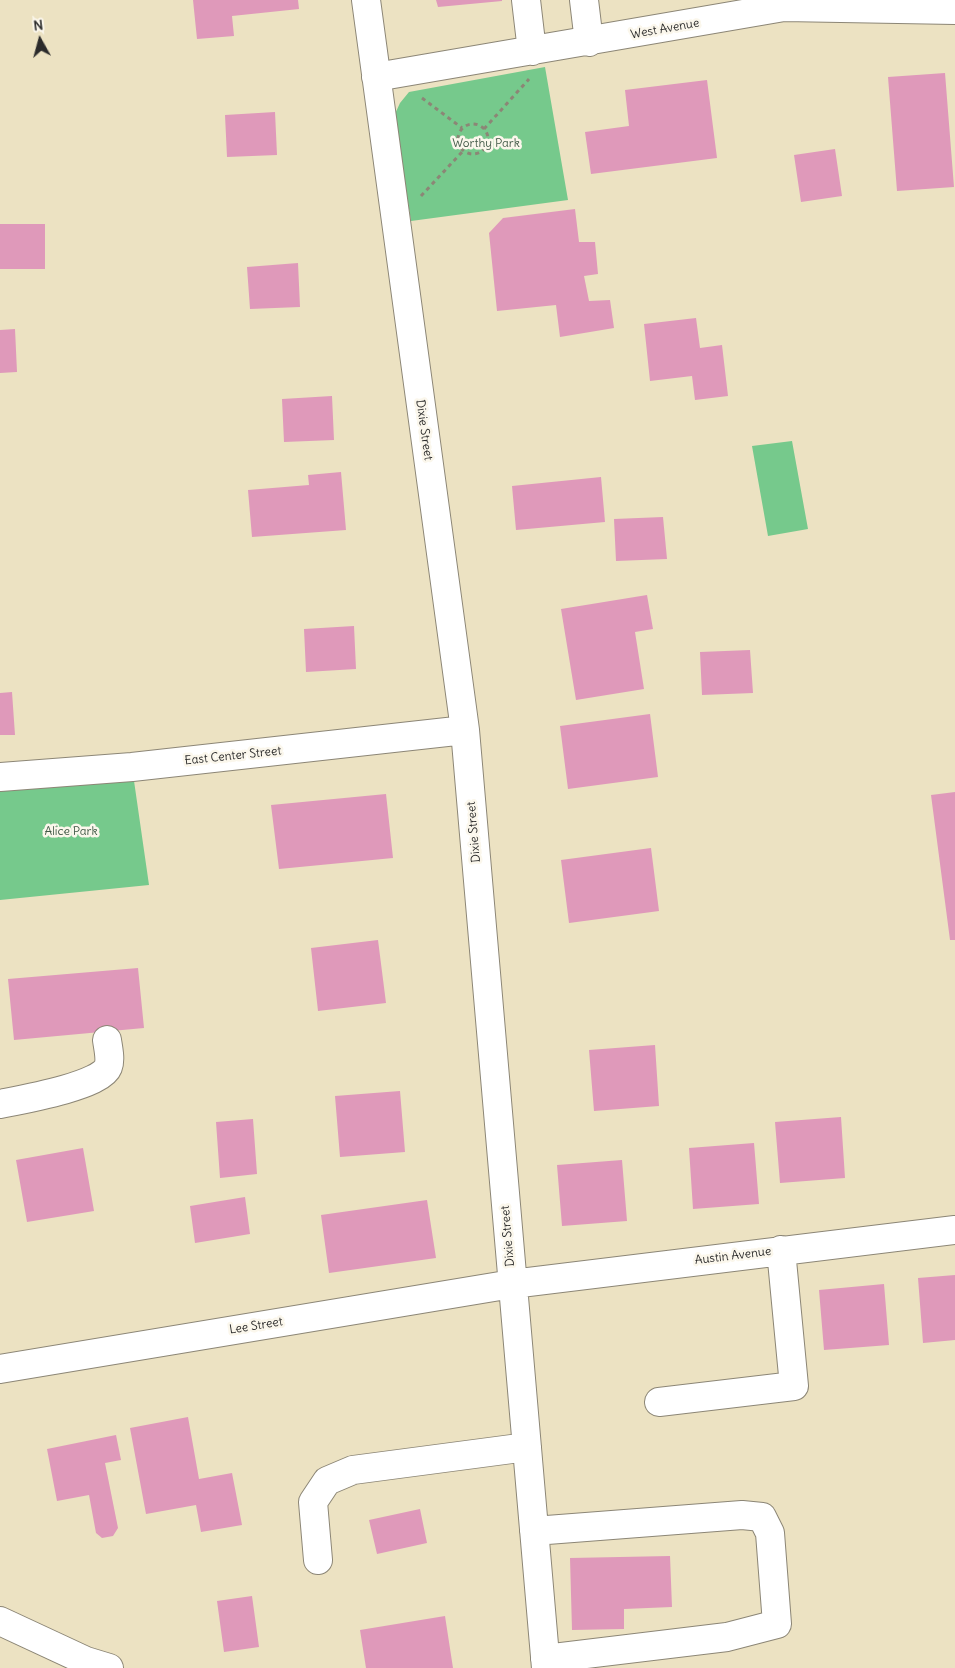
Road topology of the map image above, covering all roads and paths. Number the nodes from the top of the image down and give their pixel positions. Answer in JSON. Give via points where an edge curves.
{"nodes":[{"id":1,"x":366,"y":0,"type":"edge"},
{"id":2,"x":526,"y":0,"type":"edge"},
{"id":3,"x":584,"y":0,"type":"edge"},
{"id":4,"x":784,"y":4,"type":"edge"},
{"id":5,"x":955,"y":10,"type":"edge"},
{"id":6,"x":589,"y":42,"type":"junction"},
{"id":7,"x":532,"y":64,"type":"junction"},
{"id":8,"x":376,"y":77,"type":"junction"},
{"id":9,"x":422,"y":98,"type":"dead end"},
{"id":10,"x":462,"y":128,"type":"junction"},
{"id":11,"x":484,"y":129,"type":"junction"},
{"id":12,"x":463,"y":151,"type":"junction"},
{"id":13,"x":419,"y":197,"type":"dead end"},
{"id":14,"x":465,"y":730,"type":"junction"},
{"id":15,"x":0,"y":777,"type":"edge"},
{"id":16,"x":106,"y":1040,"type":"dead end"},
{"id":17,"x":0,"y":1104,"type":"edge"},
{"id":18,"x":955,"y":1230,"type":"edge"},
{"id":19,"x":781,"y":1250,"type":"junction"},
{"id":20,"x":512,"y":1284,"type":"junction"},
{"id":21,"x":0,"y":1369,"type":"edge"},
{"id":22,"x":659,"y":1402,"type":"dead end"},
{"id":23,"x":527,"y":1447,"type":"junction"},
{"id":24,"x":534,"y":1531,"type":"junction"},
{"id":25,"x":318,"y":1560,"type":"dead end"},
{"id":26,"x":0,"y":1621,"type":"edge"},
{"id":27,"x":546,"y":1664,"type":"edge"},
{"id":28,"x":109,"y":1668,"type":"edge"}],
"edges":[{"from":1,"to":8,"type":"street","name":"Dixie Street"},
{"from":2,"to":7,"type":"street"},
{"from":3,"to":6,"type":"street"},
{"from":4,"to":5,"type":"street","name":"West Avenue"},
{"from":4,"to":6,"type":"street","name":"West Avenue"},
{"from":6,"to":7,"type":"street","name":"West Avenue"},
{"from":7,"to":8,"type":"street","name":"West Avenue"},
{"from":7,"to":11,"type":"path"},
{"from":8,"to":14,"type":"street","name":"Dixie Street"},
{"from":9,"to":10,"type":"path"},
{"from":10,"to":11,"type":"path","via":[[470,124]]},
{"from":10,"to":12,"type":"path","via":[[458,142]]},
{"from":11,"to":12,"type":"path","via":[[488,138],[485,148],[472,154]]},
{"from":12,"to":13,"type":"path"},
{"from":14,"to":15,"type":"street","name":"East Center Street","via":[[132,767]]},
{"from":14,"to":20,"type":"street","name":"Dixie Street"},
{"from":16,"to":17,"type":"street","via":[[109,1066],[102,1076],[52,1094]]},
{"from":18,"to":19,"type":"street","name":"Austin Avenue"},
{"from":19,"to":20,"type":"street","name":"Austin Avenue"},
{"from":19,"to":22,"type":"street","via":[[794,1386]]},
{"from":20,"to":21,"type":"street","name":"Lee Street"},
{"from":20,"to":23,"type":"street","name":"Dixie Street"},
{"from":23,"to":24,"type":"street","name":"Dixie Street"},
{"from":23,"to":25,"type":"street","via":[[353,1470],[327,1481],[313,1502]]},
{"from":24,"to":27,"type":"street","name":"Dixie Street"},
{"from":24,"to":27,"type":"street","via":[[742,1515],[762,1517],[770,1533],[777,1624],[727,1638]]},
{"from":26,"to":28,"type":"street","via":[[86,1661]]}]}
